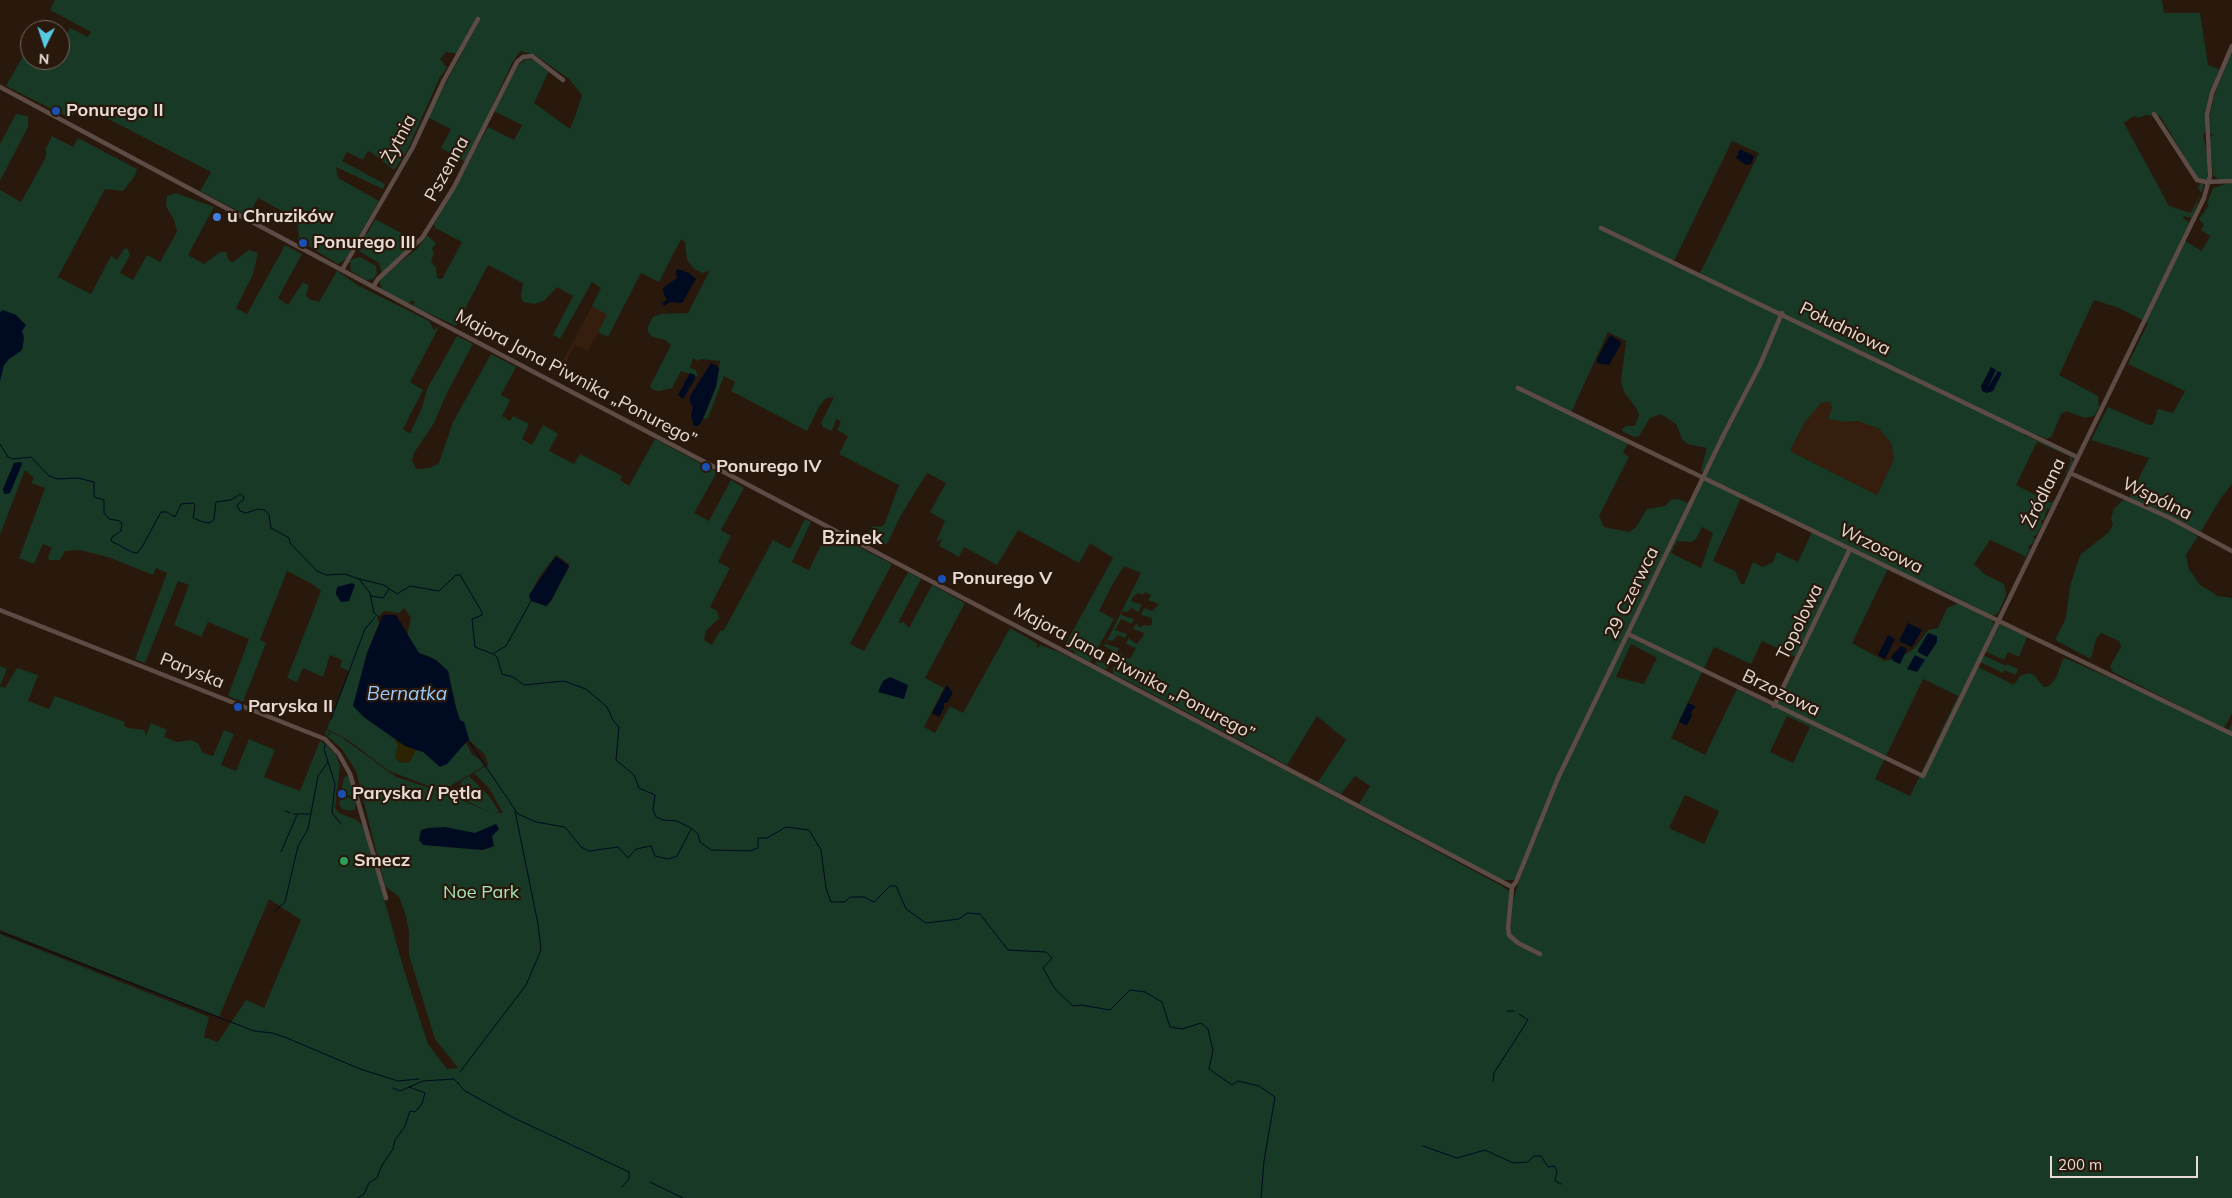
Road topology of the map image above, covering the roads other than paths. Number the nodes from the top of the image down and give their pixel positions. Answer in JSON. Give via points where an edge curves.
{"nodes":[{"id":1,"x":478,"y":19,"type":"dead end"},
{"id":2,"x":2232,"y":46,"type":"edge"},
{"id":3,"x":563,"y":80,"type":"dead end"},
{"id":4,"x":0,"y":88,"type":"edge"},
{"id":5,"x":2154,"y":114,"type":"dead end"},
{"id":6,"x":2232,"y":181,"type":"edge"},
{"id":7,"x":2209,"y":182,"type":"junction"},
{"id":8,"x":1601,"y":228,"type":"dead end"},
{"id":9,"x":342,"y":270,"type":"junction"},
{"id":10,"x":373,"y":287,"type":"junction"},
{"id":11,"x":1782,"y":313,"type":"junction"},
{"id":12,"x":1518,"y":388,"type":"dead end"},
{"id":13,"x":2078,"y":457,"type":"junction"},
{"id":14,"x":2070,"y":473,"type":"junction"},
{"id":15,"x":1704,"y":478,"type":"junction"},
{"id":16,"x":1850,"y":549,"type":"junction"},
{"id":17,"x":2232,"y":550,"type":"edge"},
{"id":18,"x":0,"y":610,"type":"edge"},
{"id":19,"x":1998,"y":620,"type":"junction"},
{"id":20,"x":1628,"y":634,"type":"junction"},
{"id":21,"x":1774,"y":706,"type":"junction"},
{"id":22,"x":2232,"y":734,"type":"edge"},
{"id":23,"x":1923,"y":776,"type":"joint"},
{"id":24,"x":1512,"y":887,"type":"junction"},
{"id":25,"x":386,"y":898,"type":"dead end"},
{"id":26,"x":1540,"y":954,"type":"dead end"}],
"edges":[{"from":1,"to":9,"type":"street","name":"Żytnia","via":[[444,80],[413,147]]},
{"from":2,"to":7,"type":"street","via":[[2212,93],[2207,115]]},
{"from":3,"to":10,"type":"street","name":"Pszenna","via":[[536,58],[523,57],[517,62],[454,187],[422,238]]},
{"from":4,"to":9,"type":"street","name":"Majora Jana Piwnika „Ponurego”"},
{"from":5,"to":7,"type":"street","via":[[2197,180]]},
{"from":6,"to":7,"type":"street"},
{"from":7,"to":13,"type":"street","name":"Źródlana","via":[[2192,224]]},
{"from":8,"to":11,"type":"street","name":"Południowa"},
{"from":9,"to":10,"type":"street","name":"Majora Jana Piwnika „Ponurego”"},
{"from":10,"to":24,"type":"street","name":"Majora Jana Piwnika „Ponurego”"},
{"from":11,"to":13,"type":"street","name":"Południowa"},
{"from":11,"to":15,"type":"street","name":"29 Czerwca"},
{"from":12,"to":15,"type":"street","name":"Wrzosowa"},
{"from":13,"to":14,"type":"street","name":"Źródlana"},
{"from":14,"to":17,"type":"street","name":"Wspólna"},
{"from":14,"to":19,"type":"street","name":"Źródlana"},
{"from":15,"to":16,"type":"street","name":"Wrzosowa"},
{"from":15,"to":20,"type":"street","name":"29 Czerwca"},
{"from":16,"to":19,"type":"street","name":"Wrzosowa"},
{"from":16,"to":21,"type":"street","name":"Topolowa"},
{"from":18,"to":25,"type":"street","name":"Paryska","via":[[321,737],[332,745],[345,764],[362,812]]},
{"from":19,"to":22,"type":"street","name":"Wrzosowa"},
{"from":19,"to":23,"type":"street","name":"Źródlana"},
{"from":20,"to":21,"type":"street","name":"Brzozowa"},
{"from":20,"to":24,"type":"street","name":"29 Czerwca","via":[[1558,778]]},
{"from":21,"to":23,"type":"street","name":"Brzozowa"},
{"from":24,"to":26,"type":"street","via":[[1509,935]]}]}
